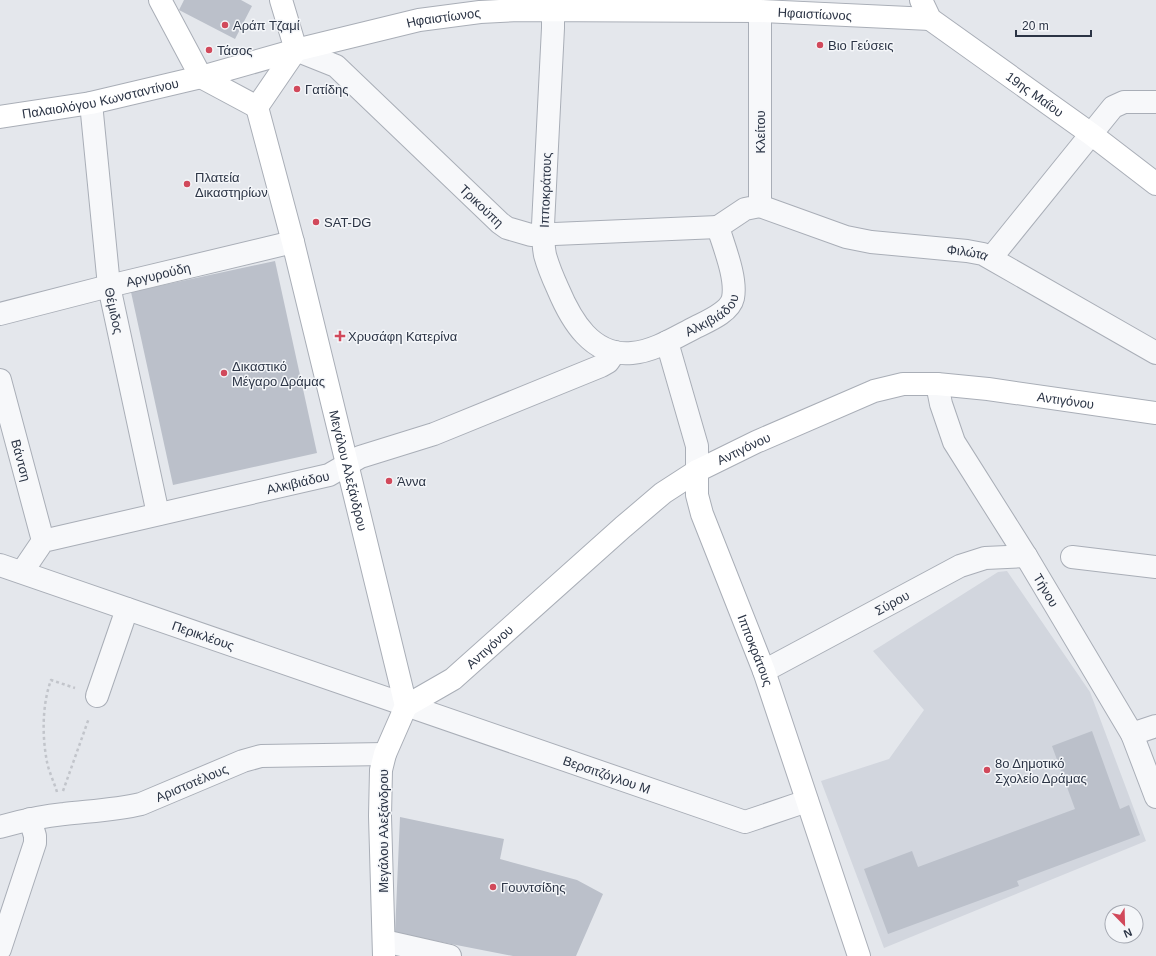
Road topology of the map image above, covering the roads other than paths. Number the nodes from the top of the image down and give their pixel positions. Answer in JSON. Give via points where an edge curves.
{"nodes":[{"id":1,"x":160,"y":0,"type":"edge"},
{"id":2,"x":281,"y":0,"type":"edge"},
{"id":3,"x":553,"y":5,"type":"edge"},
{"id":4,"x":926,"y":10,"type":"edge"},
{"id":5,"x":760,"y":11,"type":"junction"},
{"id":6,"x":296,"y":50,"type":"junction"},
{"id":7,"x":201,"y":77,"type":"junction"},
{"id":8,"x":1156,"y":102,"type":"edge"},
{"id":9,"x":91,"y":103,"type":"junction"},
{"id":10,"x":257,"y":107,"type":"junction"},
{"id":11,"x":0,"y":117,"type":"edge"},
{"id":12,"x":1090,"y":134,"type":"junction"},
{"id":13,"x":1156,"y":184,"type":"edge"},
{"id":14,"x":760,"y":206,"type":"junction"},
{"id":15,"x":718,"y":227,"type":"junction"},
{"id":16,"x":543,"y":234,"type":"junction"},
{"id":17,"x":293,"y":242,"type":"junction"},
{"id":18,"x":991,"y":258,"type":"junction"},
{"id":19,"x":109,"y":286,"type":"junction"},
{"id":20,"x":0,"y":314,"type":"edge"},
{"id":21,"x":667,"y":342,"type":"junction"},
{"id":22,"x":615,"y":352,"type":"junction"},
{"id":23,"x":1156,"y":353,"type":"edge"},
{"id":24,"x":0,"y":380,"type":"edge"},
{"id":25,"x":937,"y":384,"type":"junction"},
{"id":26,"x":1156,"y":412,"type":"edge"},
{"id":27,"x":347,"y":464,"type":"junction"},
{"id":28,"x":697,"y":471,"type":"junction"},
{"id":29,"x":158,"y":514,"type":"junction"},
{"id":30,"x":43,"y":541,"type":"junction"},
{"id":31,"x":1026,"y":556,"type":"junction"},
{"id":32,"x":1072,"y":557,"type":"dead end"},
{"id":33,"x":0,"y":565,"type":"edge"},
{"id":34,"x":1156,"y":567,"type":"edge"},
{"id":35,"x":22,"y":572,"type":"junction"},
{"id":36,"x":127,"y":609,"type":"junction"},
{"id":37,"x":764,"y":671,"type":"junction"},
{"id":38,"x":97,"y":696,"type":"road end"},
{"id":39,"x":406,"y":706,"type":"junction"},
{"id":40,"x":1156,"y":726,"type":"edge"},
{"id":41,"x":1132,"y":734,"type":"junction"},
{"id":42,"x":385,"y":754,"type":"junction"},
{"id":43,"x":1156,"y":797,"type":"edge"},
{"id":44,"x":807,"y":801,"type":"junction"},
{"id":45,"x":30,"y":819,"type":"junction"},
{"id":46,"x":0,"y":827,"type":"edge"},
{"id":47,"x":0,"y":949,"type":"edge"},
{"id":48,"x":384,"y":949,"type":"edge"},
{"id":49,"x":450,"y":956,"type":"edge"},
{"id":50,"x":858,"y":956,"type":"edge"}],
"edges":[{"from":1,"to":7,"type":"street"},
{"from":2,"to":6,"type":"street"},
{"from":3,"to":5,"type":"street","name":"Ηφαιστίωνος"},
{"from":3,"to":6,"type":"street","name":"Ηφαιστίωνος","via":[[462,13],[419,20]]},
{"from":3,"to":16,"type":"street","name":"Ιπποκράτους"},
{"from":4,"to":5,"type":"street","name":"Ηφαιστίωνος"},
{"from":4,"to":12,"type":"street","name":"19ης Μαΐου"},
{"from":5,"to":14,"type":"street","name":"Κλείτου"},
{"from":6,"to":7,"type":"street","name":"Ηφαιστίωνος"},
{"from":6,"to":10,"type":"street"},
{"from":6,"to":16,"type":"street","name":"Τρικούπη","via":[[336,66],[500,223],[522,233]]},
{"from":7,"to":9,"type":"street","name":"Παλαιολόγου Κωνσταντίνου"},
{"from":7,"to":10,"type":"street"},
{"from":8,"to":12,"type":"street","via":[[1117,104]]},
{"from":9,"to":11,"type":"street","name":"Παλαιολόγου Κωνσταντίνου"},
{"from":9,"to":19,"type":"street","name":"Θέμιδος"},
{"from":10,"to":17,"type":"street","name":"Μεγάλου Αλεξάνδρου"},
{"from":12,"to":13,"type":"street","name":"19ης Μαΐου"},
{"from":12,"to":18,"type":"street"},
{"from":14,"to":15,"type":"street","via":[[745,209]]},
{"from":14,"to":18,"type":"street","name":"Φιλώτα","via":[[846,237],[871,242],[977,252]]},
{"from":15,"to":16,"type":"street","name":"Τρικούπη"},
{"from":15,"to":21,"type":"street","name":"Αλκιβιάδου","via":[[734,283],[732,300],[722,313]]},
{"from":16,"to":22,"type":"street","name":"Ιπποκράτους","via":[[546,256],[569,313],[582,332],[607,350]]},
{"from":17,"to":19,"type":"street","name":"Αργυρούδη"},
{"from":17,"to":27,"type":"street","name":"Μεγάλου Αλεξάνδρου"},
{"from":18,"to":23,"type":"street","name":"Φιλώτα"},
{"from":19,"to":20,"type":"street","name":"Αργυρούδη"},
{"from":19,"to":29,"type":"street","name":"Θέμιδος"},
{"from":21,"to":22,"type":"street","name":"Αλκιβιάδου","via":[[642,352]]},
{"from":21,"to":28,"type":"street","name":"Ιπποκράτους","via":[[697,446]]},
{"from":22,"to":27,"type":"street","name":"Αλκιβιάδου","via":[[602,366],[434,434],[365,455]]},
{"from":24,"to":30,"type":"street","name":"Βάντση"},
{"from":25,"to":26,"type":"street","name":"Αντιγόνου"},
{"from":25,"to":28,"type":"street","name":"Αντιγόνου","via":[[903,384],[874,391],[756,442]]},
{"from":25,"to":31,"type":"street","name":"Τήνου","via":[[954,442]]},
{"from":27,"to":29,"type":"street","name":"Αλκιβιάδου","via":[[329,476]]},
{"from":27,"to":39,"type":"street","name":"Μεγάλου Αλεξάνδρου"},
{"from":28,"to":37,"type":"street","name":"Ιπποκράτους","via":[[697,495],[702,514]]},
{"from":28,"to":39,"type":"street","name":"Αντιγόνου","via":[[663,493],[623,527],[454,679]]},
{"from":29,"to":30,"type":"street","name":"Αλκιβιάδου"},
{"from":30,"to":35,"type":"street"},
{"from":31,"to":37,"type":"street","name":"Σύρου","via":[[985,558],[960,566]]},
{"from":31,"to":41,"type":"street","name":"Τήνου"},
{"from":32,"to":34,"type":"street"},
{"from":33,"to":35,"type":"street","name":"Περικλέους"},
{"from":35,"to":36,"type":"street","name":"Περικλέους"},
{"from":36,"to":38,"type":"street"},
{"from":36,"to":39,"type":"street","name":"Περικλέους"},
{"from":37,"to":44,"type":"street","name":"Ιπποκράτους"},
{"from":39,"to":42,"type":"street","name":"Μεγάλου Αλεξάνδρου"},
{"from":39,"to":44,"type":"street","name":"Βερσιτζόγλου Μ","via":[[745,822]]},
{"from":40,"to":41,"type":"street"},
{"from":41,"to":43,"type":"street","name":"Τήνου"},
{"from":42,"to":45,"type":"street","name":"Αριστοτέλους","via":[[261,756],[243,761],[141,804],[124,808],[57,807]]},
{"from":42,"to":48,"type":"street","name":"Μεγάλου Αλεξάνδρου","via":[[381,770],[380,816]]},
{"from":44,"to":50,"type":"street","name":"Ιπποκράτους"},
{"from":45,"to":46,"type":"street","name":"Αριστοτέλους"},
{"from":45,"to":47,"type":"street","via":[[35,843]]},
{"from":48,"to":49,"type":"street"}]}
